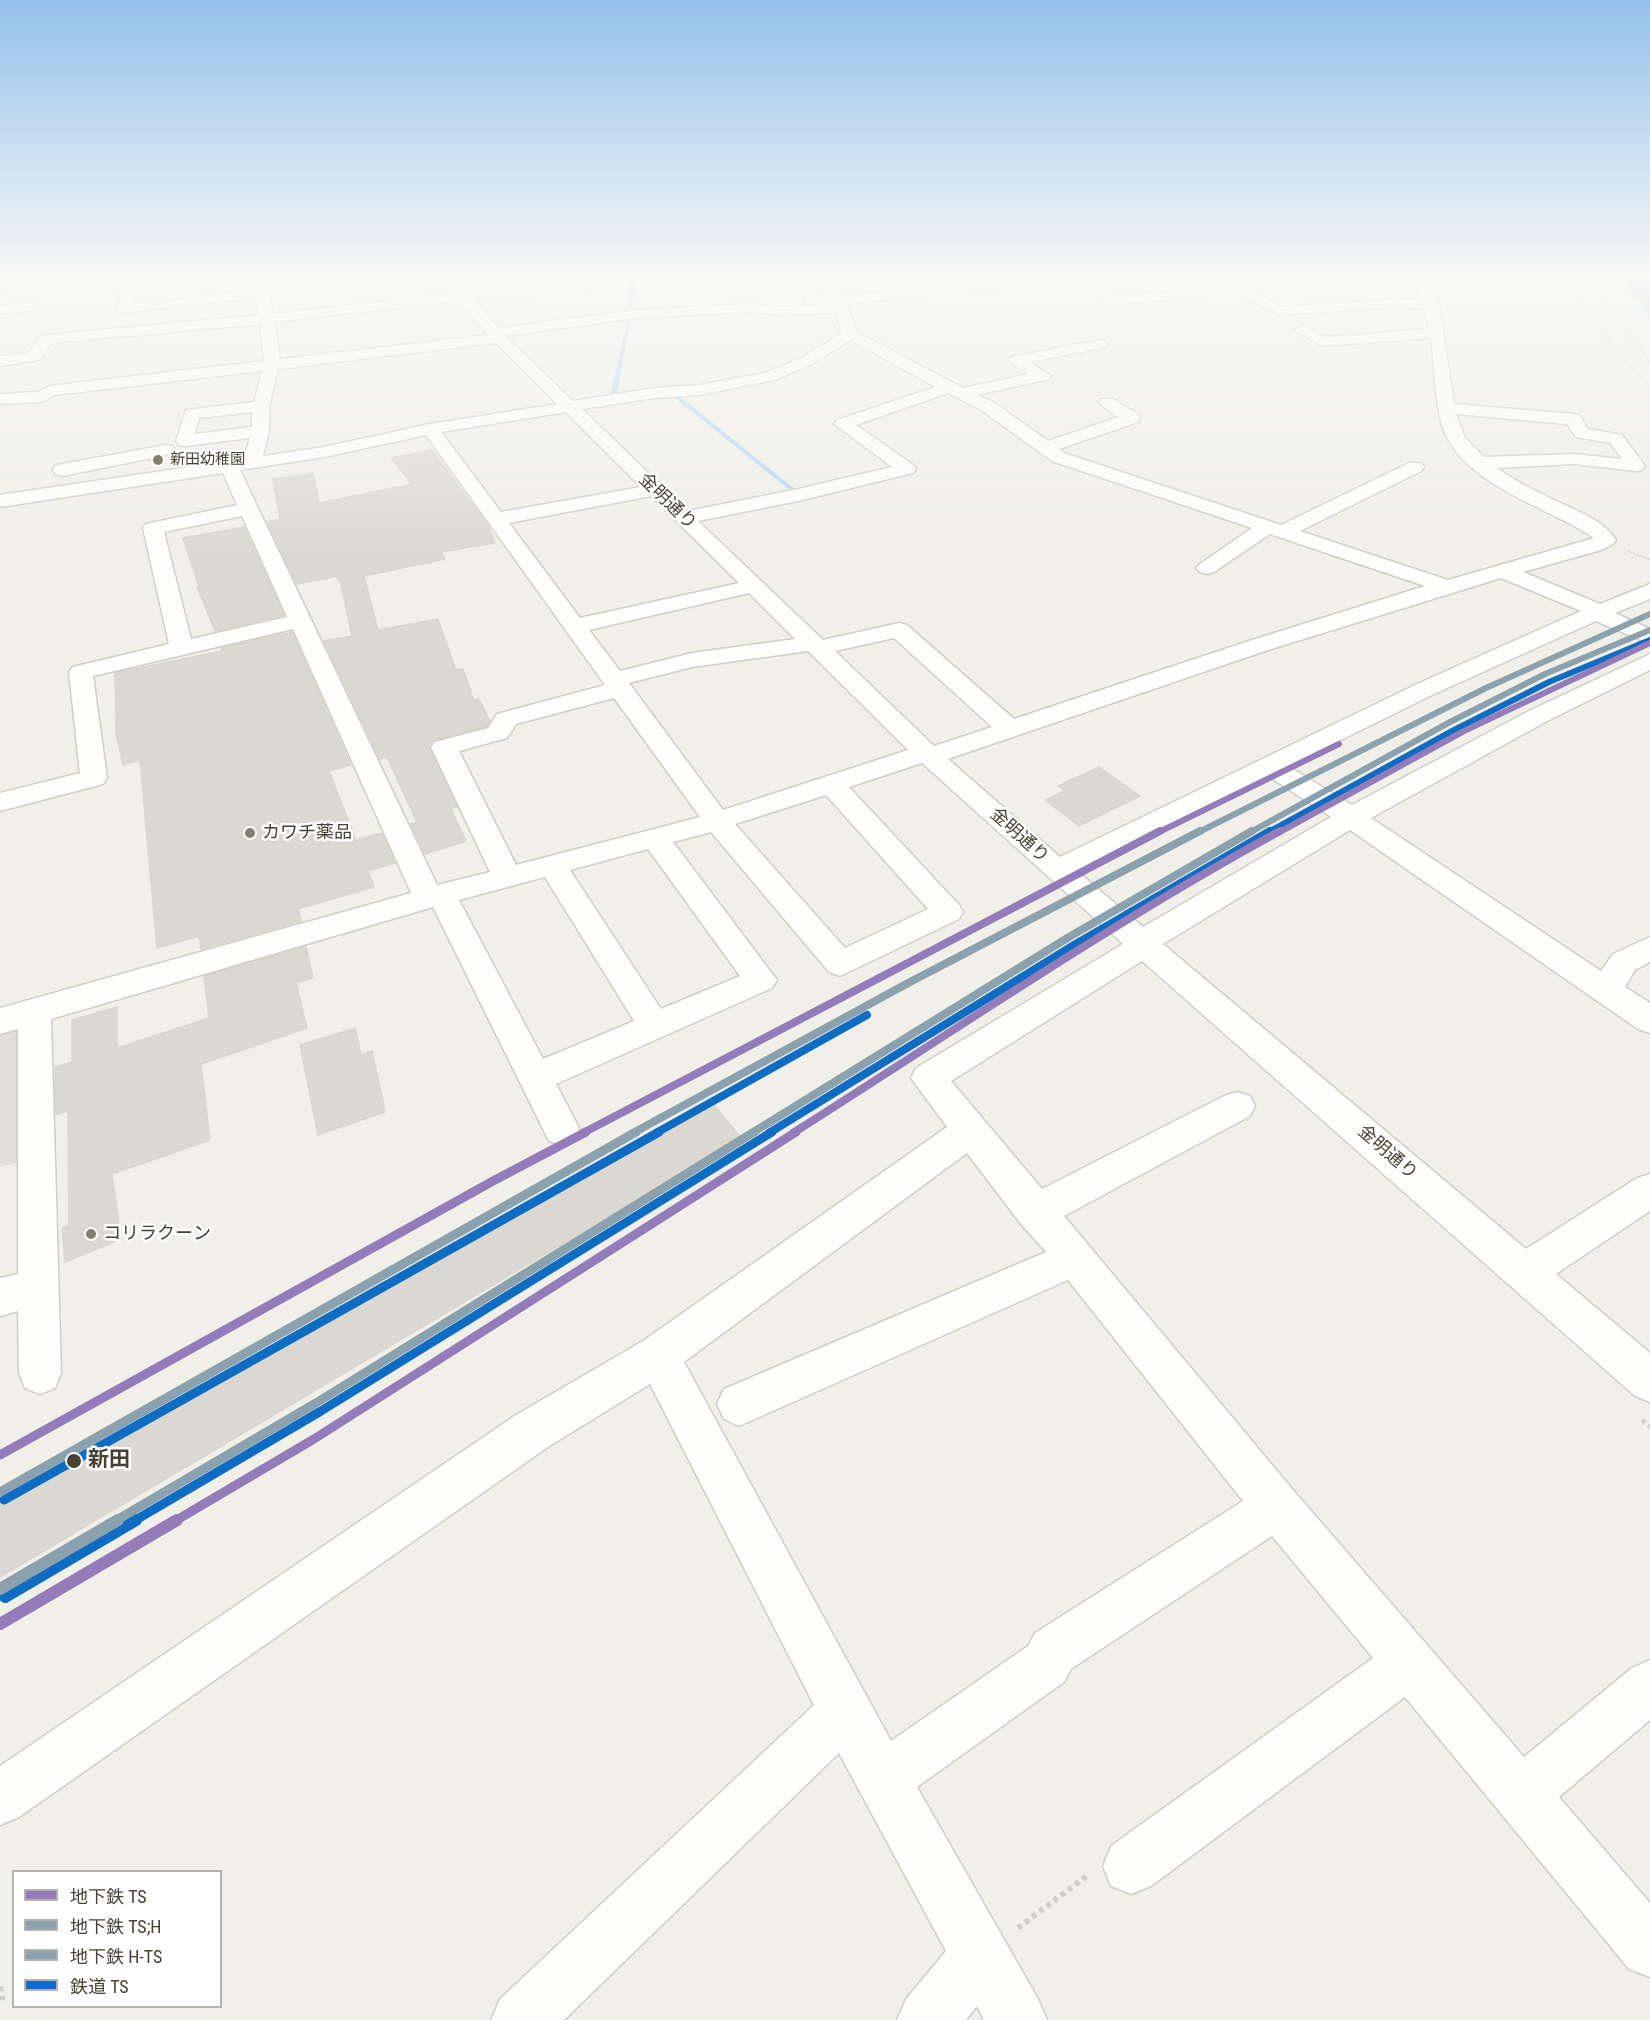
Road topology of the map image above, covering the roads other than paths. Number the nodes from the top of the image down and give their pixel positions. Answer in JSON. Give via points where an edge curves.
{"nodes":[{"id":1,"x":205,"y":371,"type":"edge"},
{"id":2,"x":269,"y":371,"type":"edge"},
{"id":3,"x":536,"y":371,"type":"edge"},
{"id":4,"x":783,"y":371,"type":"edge"},
{"id":5,"x":920,"y":371,"type":"edge"},
{"id":6,"x":1035,"y":371,"type":"edge"},
{"id":7,"x":1443,"y":371,"type":"edge"},
{"id":8,"x":955,"y":391,"type":"junction"},
{"id":9,"x":0,"y":399,"type":"edge"},
{"id":10,"x":1107,"y":403,"type":"dead end"},
{"id":11,"x":261,"y":406,"type":"junction"},
{"id":12,"x":569,"y":407,"type":"junction"},
{"id":13,"x":1448,"y":408,"type":"junction"},
{"id":14,"x":430,"y":429,"type":"junction"},
{"id":15,"x":260,"y":431,"type":"junction"},
{"id":16,"x":1045,"y":448,"type":"junction"},
{"id":17,"x":166,"y":450,"type":"dead end"},
{"id":18,"x":1480,"y":463,"type":"junction"},
{"id":19,"x":240,"y":465,"type":"junction"},
{"id":20,"x":1415,"y":467,"type":"dead end"},
{"id":21,"x":44,"y":473,"type":"dead end"},
{"id":22,"x":654,"y":490,"type":"junction"},
{"id":23,"x":0,"y":501,"type":"edge"},
{"id":24,"x":248,"y":509,"type":"junction"},
{"id":25,"x":683,"y":518,"type":"junction"},
{"id":26,"x":496,"y":519,"type":"junction"},
{"id":27,"x":1276,"y":529,"type":"junction"},
{"id":28,"x":1207,"y":568,"type":"dead end"},
{"id":29,"x":1501,"y":570,"type":"junction"},
{"id":30,"x":754,"y":586,"type":"junction"},
{"id":31,"x":1445,"y":586,"type":"junction"},
{"id":32,"x":1650,"y":591,"type":"edge"},
{"id":33,"x":1597,"y":612,"type":"junction"},
{"id":34,"x":300,"y":621,"type":"junction"},
{"id":35,"x":574,"y":626,"type":"junction"},
{"id":36,"x":1650,"y":637,"type":"edge"},
{"id":37,"x":815,"y":646,"type":"junction"},
{"id":38,"x":183,"y":648,"type":"junction"},
{"id":39,"x":1650,"y":661,"type":"edge"},
{"id":40,"x":616,"y":684,"type":"junction"},
{"id":41,"x":1010,"y":729,"type":"junction"},
{"id":42,"x":928,"y":754,"type":"junction"},
{"id":43,"x":1270,"y":766,"type":"junction"},
{"id":44,"x":832,"y":785,"type":"junction"},
{"id":45,"x":0,"y":802,"type":"edge"},
{"id":46,"x":1351,"y":817,"type":"junction"},
{"id":47,"x":717,"y":821,"type":"junction"},
{"id":48,"x":656,"y":838,"type":"junction"},
{"id":49,"x":552,"y":865,"type":"junction"},
{"id":50,"x":1057,"y":870,"type":"junction"},
{"id":51,"x":507,"y":878,"type":"junction"},
{"id":52,"x":435,"y":897,"type":"junction"},
{"id":53,"x":1143,"y":944,"type":"junction"},
{"id":54,"x":1650,"y":948,"type":"edge"},
{"id":55,"x":1606,"y":990,"type":"junction"},
{"id":56,"x":17,"y":1016,"type":"edge"},
{"id":57,"x":1650,"y":1020,"type":"edge"},
{"id":58,"x":654,"y":1026,"type":"junction"},
{"id":59,"x":535,"y":1078,"type":"junction"},
{"id":60,"x":1237,"y":1106,"type":"dead end"},
{"id":61,"x":562,"y":1130,"type":"dead end"},
{"id":62,"x":970,"y":1131,"type":"junction"},
{"id":63,"x":1650,"y":1191,"type":"edge"},
{"id":64,"x":1035,"y":1212,"type":"junction"},
{"id":65,"x":1073,"y":1259,"type":"junction"},
{"id":66,"x":1525,"y":1272,"type":"junction"},
{"id":67,"x":40,"y":1287,"type":"junction"},
{"id":68,"x":0,"y":1297,"type":"edge"},
{"id":69,"x":658,"y":1356,"type":"junction"},
{"id":70,"x":40,"y":1373,"type":"dead end"},
{"id":71,"x":1650,"y":1381,"type":"edge"},
{"id":72,"x":739,"y":1404,"type":"dead end"},
{"id":73,"x":1277,"y":1506,"type":"junction"},
{"id":74,"x":1408,"y":1663,"type":"junction"},
{"id":75,"x":1650,"y":1686,"type":"edge"},
{"id":76,"x":845,"y":1711,"type":"junction"},
{"id":77,"x":882,"y":1779,"type":"junction"},
{"id":78,"x":1521,"y":1794,"type":"junction"},
{"id":79,"x":0,"y":1798,"type":"edge"},
{"id":80,"x":1131,"y":1866,"type":"road end"},
{"id":81,"x":1650,"y":1948,"type":"edge"},
{"id":82,"x":981,"y":1955,"type":"junction"},
{"id":83,"x":521,"y":2020,"type":"edge"},
{"id":84,"x":927,"y":2020,"type":"edge"},
{"id":85,"x":1017,"y":2020,"type":"edge"}],
"edges":[{"from":1,"to":9,"type":"street","via":[[49,391],[44,397]]},
{"from":2,"to":11,"type":"street"},
{"from":3,"to":12,"type":"street","name":"金明通り"},
{"from":4,"to":12,"type":"street","via":[[768,378],[699,390]]},
{"from":5,"to":8,"type":"street"},
{"from":6,"to":8,"type":"street","via":[[1043,376]]},
{"from":7,"to":13,"type":"street"},
{"from":8,"to":16,"type":"street","via":[[987,406]]},
{"from":8,"to":25,"type":"street","via":[[843,424],[907,469]]},
{"from":10,"to":16,"type":"street","via":[[1132,418]]},
{"from":11,"to":15,"type":"street"},
{"from":11,"to":15,"type":"street","via":[[192,414],[185,441]]},
{"from":12,"to":14,"type":"street"},
{"from":12,"to":22,"type":"street","name":"金明通り"},
{"from":13,"to":18,"type":"street","via":[[1456,439]]},
{"from":13,"to":18,"type":"street","via":[[1573,419],[1582,433],[1617,439],[1636,465],[1574,459]]},
{"from":14,"to":19,"type":"street"},
{"from":14,"to":26,"type":"street"},
{"from":15,"to":19,"type":"street"},
{"from":16,"to":27,"type":"street","via":[[1069,461]]},
{"from":17,"to":21,"type":"street"},
{"from":18,"to":29,"type":"street","via":[[1512,485],[1597,530],[1606,540]]},
{"from":19,"to":23,"type":"street"},
{"from":19,"to":24,"type":"street"},
{"from":20,"to":27,"type":"street"},
{"from":22,"to":25,"type":"street","name":"金明通り"},
{"from":22,"to":26,"type":"street"},
{"from":24,"to":34,"type":"street"},
{"from":24,"to":38,"type":"street","via":[[153,528]]},
{"from":25,"to":30,"type":"street","name":"金明通り"},
{"from":26,"to":35,"type":"street"},
{"from":27,"to":28,"type":"street"},
{"from":27,"to":31,"type":"street"},
{"from":29,"to":31,"type":"street"},
{"from":29,"to":33,"type":"street"},
{"from":30,"to":35,"type":"street"},
{"from":30,"to":37,"type":"street","name":"金明通り"},
{"from":31,"to":41,"type":"street"},
{"from":32,"to":33,"type":"street"},
{"from":33,"to":36,"type":"street"},
{"from":33,"to":43,"type":"street","via":[[1405,698]]},
{"from":34,"to":38,"type":"street"},
{"from":34,"to":52,"type":"street"},
{"from":35,"to":40,"type":"street"},
{"from":37,"to":40,"type":"street","via":[[692,660]]},
{"from":37,"to":41,"type":"street","via":[[899,630]]},
{"from":37,"to":42,"type":"street","name":"金明通り"},
{"from":38,"to":45,"type":"street","via":[[81,672],[94,778]]},
{"from":39,"to":46,"type":"street","via":[[1540,715]]},
{"from":40,"to":47,"type":"street"},
{"from":40,"to":51,"type":"street","via":[[506,719],[498,733],[444,747]]},
{"from":41,"to":42,"type":"street"},
{"from":42,"to":44,"type":"street"},
{"from":42,"to":50,"type":"street","name":"金明通り"},
{"from":43,"to":46,"type":"street"},
{"from":43,"to":50,"type":"street"},
{"from":44,"to":47,"type":"street"},
{"from":44,"to":47,"type":"street","via":[[948,912],[840,964]]},
{"from":46,"to":53,"type":"street"},
{"from":46,"to":55,"type":"street"},
{"from":47,"to":48,"type":"street"},
{"from":48,"to":49,"type":"street"},
{"from":48,"to":58,"type":"street","via":[[761,980]]},
{"from":49,"to":51,"type":"street"},
{"from":49,"to":58,"type":"street"},
{"from":50,"to":53,"type":"street","name":"金明通り"},
{"from":51,"to":52,"type":"street"},
{"from":52,"to":56,"type":"street"},
{"from":52,"to":59,"type":"street"},
{"from":53,"to":62,"type":"street","via":[[928,1078]]},
{"from":53,"to":66,"type":"street","name":"金明通り"},
{"from":54,"to":55,"type":"street","via":[[1624,962]]},
{"from":55,"to":57,"type":"street"},
{"from":56,"to":67,"type":"street"},
{"from":58,"to":59,"type":"street"},
{"from":59,"to":61,"type":"street"},
{"from":60,"to":64,"type":"street"},
{"from":62,"to":64,"type":"street"},
{"from":62,"to":69,"type":"street"},
{"from":63,"to":66,"type":"street"},
{"from":64,"to":65,"type":"street"},
{"from":65,"to":72,"type":"street"},
{"from":65,"to":73,"type":"street"},
{"from":66,"to":71,"type":"street","name":"金明通り"},
{"from":67,"to":68,"type":"street"},
{"from":67,"to":70,"type":"street"},
{"from":69,"to":76,"type":"street"},
{"from":69,"to":79,"type":"street","via":[[532,1431]]},
{"from":73,"to":74,"type":"street"},
{"from":73,"to":77,"type":"street","via":[[1053,1651],[1046,1664]]},
{"from":74,"to":78,"type":"street"},
{"from":74,"to":80,"type":"street"},
{"from":75,"to":78,"type":"street"},
{"from":76,"to":77,"type":"street"},
{"from":76,"to":83,"type":"street"},
{"from":77,"to":82,"type":"street"},
{"from":78,"to":81,"type":"street"},
{"from":82,"to":84,"type":"street"},
{"from":82,"to":85,"type":"street"}]}
